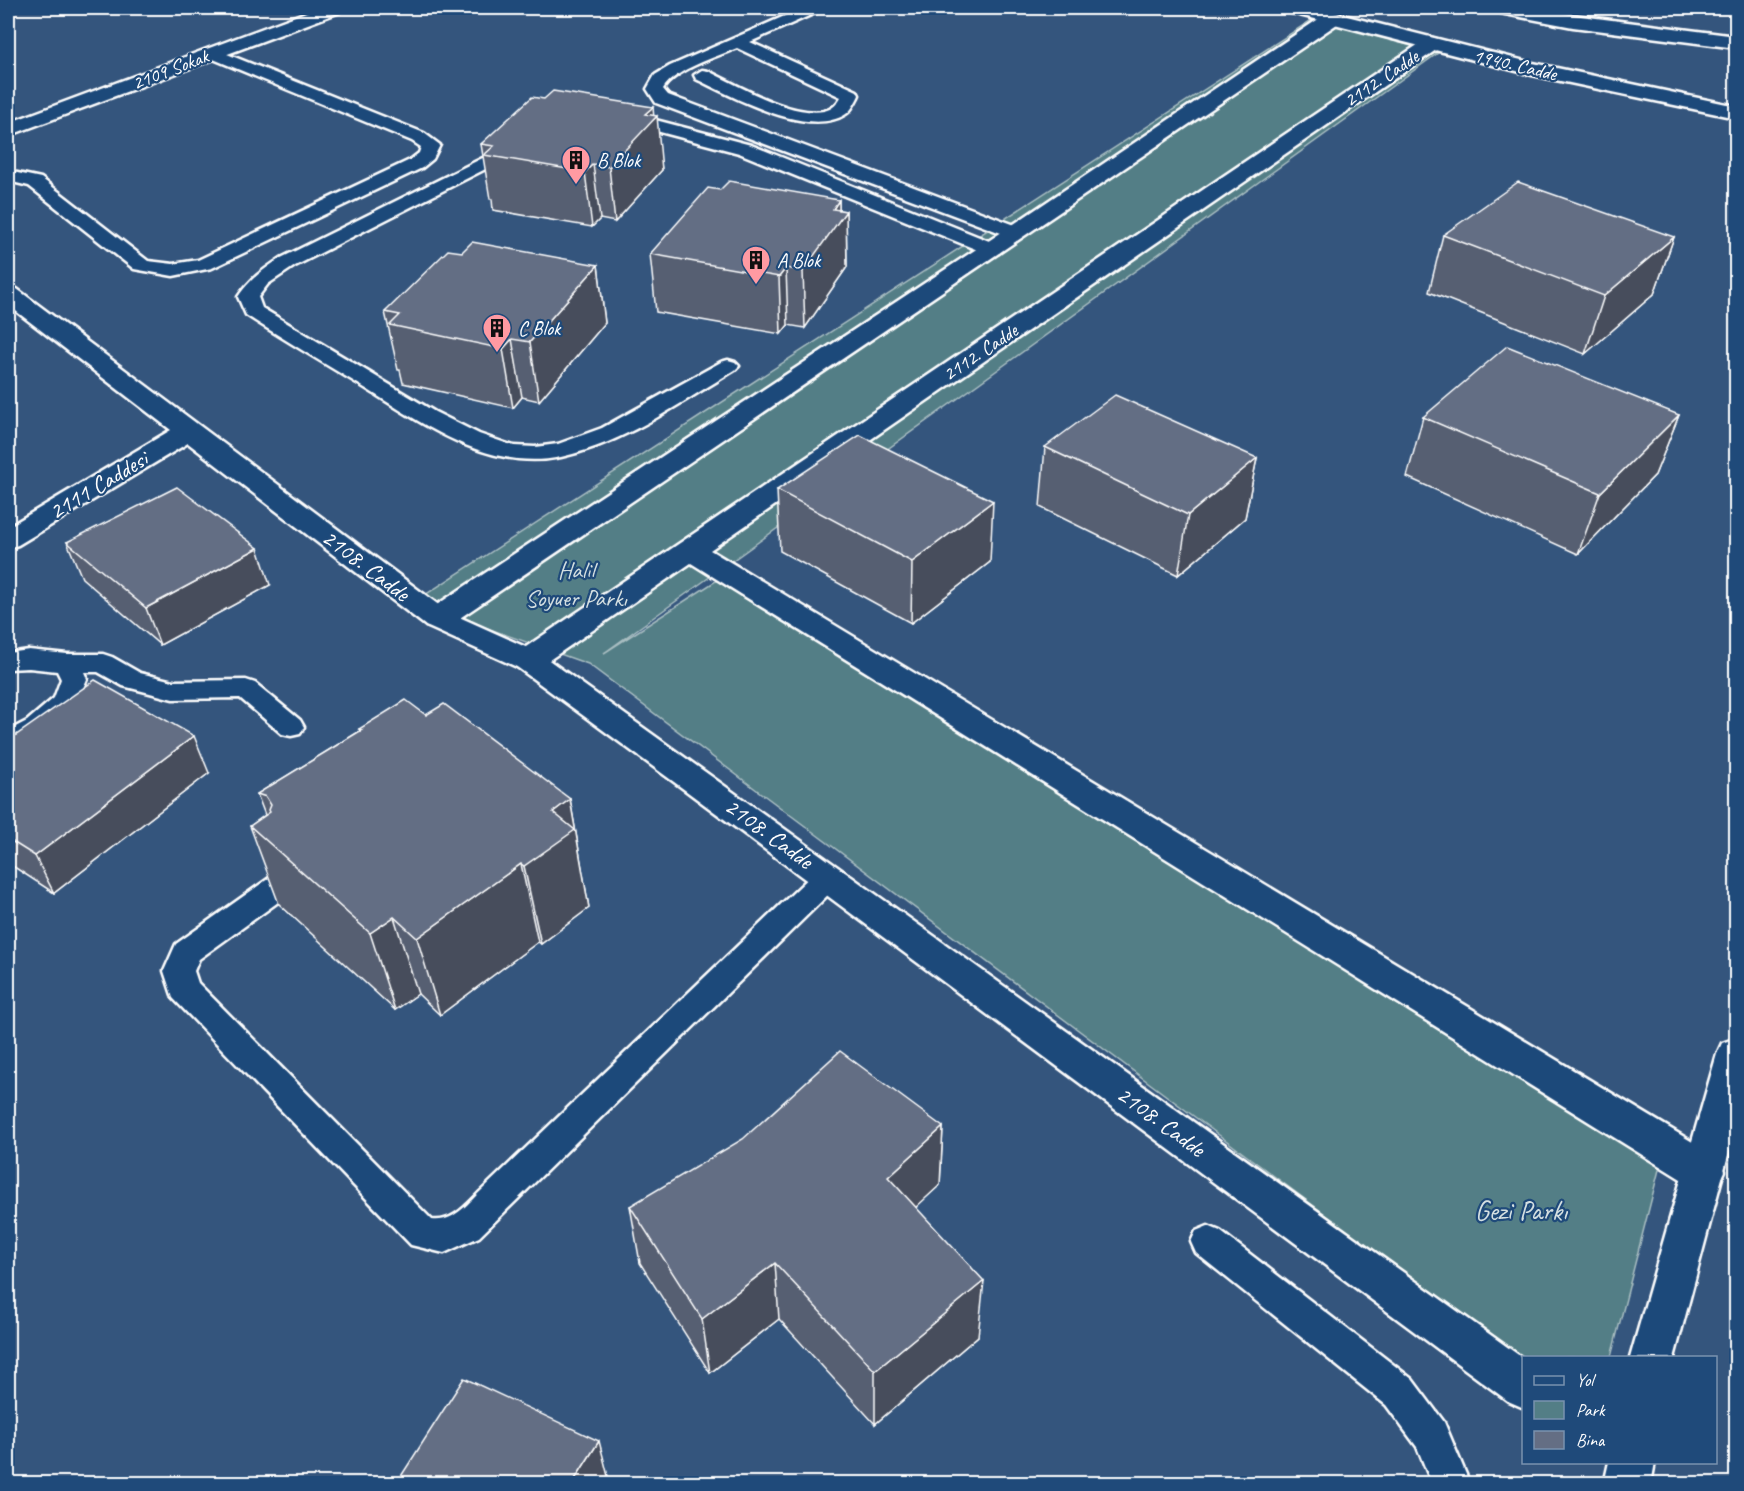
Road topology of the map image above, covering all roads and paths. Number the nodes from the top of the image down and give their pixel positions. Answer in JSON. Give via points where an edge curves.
{"nodes":[{"id":1,"x":333,"y":8,"type":"edge"},
{"id":2,"x":815,"y":8,"type":"edge"},
{"id":3,"x":1295,"y":8,"type":"edge"},
{"id":4,"x":1505,"y":8,"type":"edge"},
{"id":5,"x":1333,"y":18,"type":"junction"},
{"id":6,"x":737,"y":42,"type":"junction"},
{"id":7,"x":1737,"y":42,"type":"edge"},
{"id":8,"x":1432,"y":44,"type":"junction"},
{"id":9,"x":212,"y":53,"type":"junction"},
{"id":10,"x":702,"y":75,"type":"dead end"},
{"id":11,"x":1737,"y":111,"type":"edge"},
{"id":12,"x":598,"y":116,"type":"edge"},
{"id":13,"x":8,"y":130,"type":"edge"},
{"id":14,"x":530,"y":140,"type":"edge"},
{"id":15,"x":8,"y":176,"type":"edge"},
{"id":16,"x":1016,"y":232,"type":"junction"},
{"id":17,"x":992,"y":249,"type":"junction"},
{"id":18,"x":8,"y":294,"type":"edge"},
{"id":19,"x":728,"y":366,"type":"dead end"},
{"id":20,"x":189,"y":431,"type":"junction"},
{"id":21,"x":8,"y":540,"type":"edge"},
{"id":22,"x":690,"y":550,"type":"junction"},
{"id":23,"x":437,"y":619,"type":"junction"},
{"id":24,"x":528,"y":660,"type":"junction"},
{"id":25,"x":8,"y":661,"type":"edge"},
{"id":26,"x":67,"y":663,"type":"junction"},
{"id":27,"x":291,"y":727,"type":"dead end"},
{"id":28,"x":8,"y":742,"type":"edge"},
{"id":29,"x":828,"y":877,"type":"junction"},
{"id":30,"x":282,"y":884,"type":"edge"},
{"id":31,"x":1737,"y":1054,"type":"edge"},
{"id":32,"x":1704,"y":1171,"type":"junction"},
{"id":33,"x":1208,"y":1242,"type":"dead end"},
{"id":34,"x":1653,"y":1356,"type":"edge"},
{"id":35,"x":1522,"y":1385,"type":"edge"},
{"id":36,"x":1451,"y":1484,"type":"edge"}],
"edges":[{"from":1,"to":9,"type":"street","name":"2109 Sokak"},
{"from":2,"to":6,"type":"lane"},
{"from":3,"to":5,"type":"street","name":"1940. Cadde"},
{"from":4,"to":7,"type":"street","via":[[1584,23]]},
{"from":5,"to":8,"type":"street","name":"1940. Cadde"},
{"from":5,"to":16,"type":"street"},
{"from":6,"to":10,"type":"lane","via":[[851,95],[848,105],[836,116],[805,118]]},
{"from":6,"to":16,"type":"lane","via":[[676,69],[661,79],[655,89],[662,99]]},
{"from":8,"to":11,"type":"street","name":"1940. Cadde","via":[[1641,93]]},
{"from":8,"to":22,"type":"street","name":"2112. Cadde"},
{"from":9,"to":13,"type":"street","name":"2109 Sokak"},
{"from":9,"to":15,"type":"lane","via":[[418,137],[431,146],[428,155],[406,170],[184,271],[160,271],[141,265],[35,182]]},
{"from":12,"to":17,"type":"lane","via":[[636,118],[745,149]]},
{"from":14,"to":19,"type":"lane","via":[[288,262],[261,280],[248,297],[253,312],[453,432],[498,448],[534,454],[572,447],[609,434]]},
{"from":16,"to":17,"type":"street"},
{"from":17,"to":23,"type":"street"},
{"from":18,"to":20,"type":"street","name":"2108. Cadde"},
{"from":20,"to":21,"type":"street","name":"2111 Caddesi"},
{"from":20,"to":23,"type":"street","name":"2108. Cadde"},
{"from":22,"to":24,"type":"street","name":"2112. Cadde"},
{"from":22,"to":32,"type":"street"},
{"from":23,"to":24,"type":"street","name":"2108. Cadde"},
{"from":24,"to":29,"type":"street","name":"2108. Cadde"},
{"from":25,"to":26,"type":"lane"},
{"from":26,"to":27,"type":"lane","via":[[103,663],[132,680],[173,690],[246,689]]},
{"from":26,"to":28,"type":"lane","via":[[74,679],[65,703],[36,728]]},
{"from":29,"to":30,"type":"lane","via":[[495,1200],[467,1226],[444,1237],[423,1234],[184,989],[179,971],[188,952]]},
{"from":29,"to":35,"type":"street","name":"2108. Cadde"},
{"from":31,"to":32,"type":"street"},
{"from":32,"to":34,"type":"street"},
{"from":33,"to":36,"type":"lane","via":[[1399,1392],[1431,1435]]}]}
